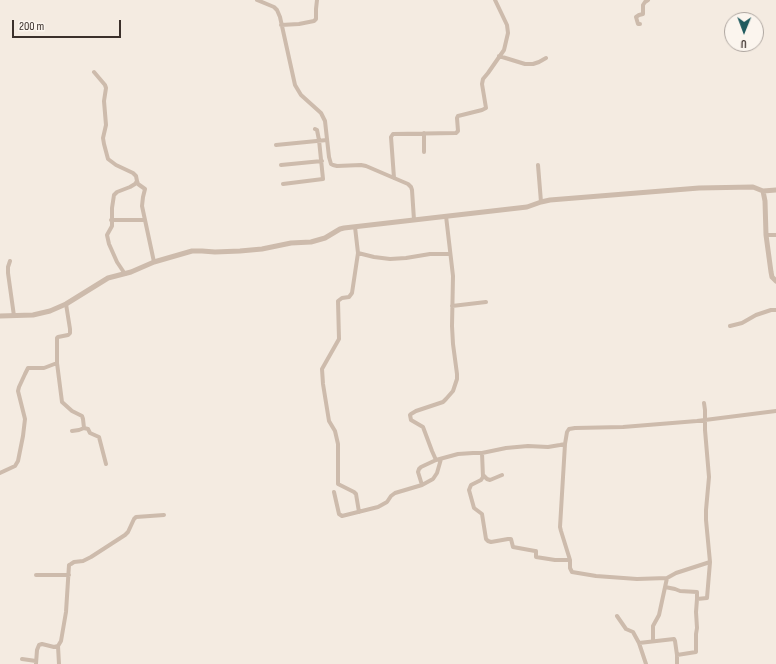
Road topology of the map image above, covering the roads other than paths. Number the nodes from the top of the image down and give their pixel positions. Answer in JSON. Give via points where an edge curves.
{"nodes":[{"id":1,"x":258,"y":0,"type":"edge"},
{"id":2,"x":317,"y":0,"type":"edge"},
{"id":3,"x":495,"y":0,"type":"edge"},
{"id":4,"x":648,"y":0,"type":"edge"},
{"id":5,"x":640,"y":24,"type":"dead end"},
{"id":6,"x":281,"y":25,"type":"junction"},
{"id":7,"x":499,"y":56,"type":"junction"},
{"id":8,"x":546,"y":58,"type":"dead end"},
{"id":9,"x":94,"y":72,"type":"dead end"},
{"id":10,"x":315,"y":129,"type":"dead end"},
{"id":11,"x":424,"y":133,"type":"junction"},
{"id":12,"x":319,"y":140,"type":"junction"},
{"id":13,"x":327,"y":140,"type":"junction"},
{"id":14,"x":276,"y":145,"type":"dead end"},
{"id":15,"x":424,"y":152,"type":"dead end"},
{"id":16,"x":322,"y":161,"type":"junction"},
{"id":17,"x":538,"y":165,"type":"dead end"},
{"id":18,"x":281,"y":166,"type":"dead end"},
{"id":19,"x":394,"y":178,"type":"junction"},
{"id":20,"x":137,"y":181,"type":"junction"},
{"id":21,"x":283,"y":184,"type":"dead end"},
{"id":22,"x":776,"y":190,"type":"edge"},
{"id":23,"x":763,"y":191,"type":"junction"},
{"id":24,"x":541,"y":202,"type":"junction"},
{"id":25,"x":446,"y":216,"type":"junction"},
{"id":26,"x":111,"y":220,"type":"junction"},
{"id":27,"x":145,"y":220,"type":"junction"},
{"id":28,"x":414,"y":220,"type":"junction"},
{"id":29,"x":355,"y":227,"type":"junction"},
{"id":30,"x":776,"y":234,"type":"edge"},
{"id":31,"x":766,"y":235,"type":"junction"},
{"id":32,"x":358,"y":253,"type":"junction"},
{"id":33,"x":450,"y":254,"type":"junction"},
{"id":34,"x":10,"y":261,"type":"dead end"},
{"id":35,"x":154,"y":262,"type":"junction"},
{"id":36,"x":125,"y":274,"type":"junction"},
{"id":37,"x":776,"y":281,"type":"edge"},
{"id":38,"x":486,"y":302,"type":"dead end"},
{"id":39,"x":66,"y":304,"type":"junction"},
{"id":40,"x":452,"y":306,"type":"junction"},
{"id":41,"x":776,"y":310,"type":"edge"},
{"id":42,"x":0,"y":316,"type":"edge"},
{"id":43,"x":14,"y":316,"type":"junction"},
{"id":44,"x":730,"y":326,"type":"dead end"},
{"id":45,"x":57,"y":363,"type":"junction"},
{"id":46,"x":704,"y":403,"type":"dead end"},
{"id":47,"x":776,"y":411,"type":"edge"},
{"id":48,"x":704,"y":420,"type":"junction"},
{"id":49,"x":84,"y":428,"type":"junction"},
{"id":50,"x":72,"y":431,"type":"dead end"},
{"id":51,"x":565,"y":444,"type":"junction"},
{"id":52,"x":482,"y":453,"type":"junction"},
{"id":53,"x":439,"y":459,"type":"junction"},
{"id":54,"x":106,"y":464,"type":"dead end"},
{"id":55,"x":0,"y":473,"type":"edge"},
{"id":56,"x":483,"y":475,"type":"junction"},
{"id":57,"x":502,"y":475,"type":"dead end"},
{"id":58,"x":422,"y":485,"type":"junction"},
{"id":59,"x":334,"y":492,"type":"dead end"},
{"id":60,"x":359,"y":512,"type":"junction"},
{"id":61,"x":164,"y":515,"type":"dead end"},
{"id":62,"x":570,"y":560,"type":"junction"},
{"id":63,"x":710,"y":562,"type":"junction"},
{"id":64,"x":36,"y":575,"type":"dead end"},
{"id":65,"x":69,"y":575,"type":"junction"},
{"id":66,"x":666,"y":578,"type":"junction"},
{"id":67,"x":665,"y":587,"type":"junction"},
{"id":68,"x":697,"y":599,"type":"junction"},
{"id":69,"x":617,"y":616,"type":"dead end"},
{"id":70,"x":653,"y":641,"type":"junction"},
{"id":71,"x":639,"y":643,"type":"junction"},
{"id":72,"x":58,"y":646,"type":"junction"},
{"id":73,"x":677,"y":655,"type":"junction"},
{"id":74,"x":22,"y":659,"type":"dead end"},
{"id":75,"x":36,"y":663,"type":"edge"},
{"id":76,"x":59,"y":664,"type":"edge"},
{"id":77,"x":646,"y":664,"type":"edge"},
{"id":78,"x":677,"y":664,"type":"edge"}],
"edges":[{"from":1,"to":6,"type":"street","via":[[276,8]]},
{"from":2,"to":6,"type":"street","via":[[314,21]]},
{"from":3,"to":7,"type":"street","via":[[507,25],[508,33],[504,50]]},
{"from":4,"to":5,"type":"street","via":[[645,2],[643,14],[636,17]]},
{"from":6,"to":13,"type":"street","via":[[295,85],[301,96],[321,113]]},
{"from":7,"to":8,"type":"street","via":[[525,64],[533,64]]},
{"from":7,"to":11,"type":"street","via":[[483,79],[487,106],[485,109],[458,116],[456,133]]},
{"from":9,"to":20,"type":"street","via":[[106,88],[106,125],[103,138],[108,158],[116,165],[134,173]]},
{"from":10,"to":12,"type":"street"},
{"from":11,"to":15,"type":"street"},
{"from":11,"to":19,"type":"street","via":[[392,135]]},
{"from":12,"to":13,"type":"street"},
{"from":12,"to":14,"type":"street"},
{"from":12,"to":16,"type":"street"},
{"from":13,"to":19,"type":"street","via":[[329,160],[333,165],[366,166]]},
{"from":16,"to":18,"type":"street"},
{"from":16,"to":21,"type":"street","via":[[323,180]]},
{"from":17,"to":24,"type":"street"},
{"from":19,"to":28,"type":"street","via":[[411,187]]},
{"from":20,"to":26,"type":"street","via":[[133,186],[114,195]]},
{"from":20,"to":27,"type":"street","via":[[145,189],[142,197]]},
{"from":22,"to":23,"type":"street"},
{"from":23,"to":24,"type":"street","via":[[753,187],[700,188]]},
{"from":23,"to":31,"type":"street"},
{"from":24,"to":25,"type":"street","via":[[526,208]]},
{"from":25,"to":28,"type":"street"},
{"from":25,"to":33,"type":"street"},
{"from":26,"to":27,"type":"street"},
{"from":26,"to":36,"type":"street","via":[[108,239]]},
{"from":27,"to":35,"type":"street"},
{"from":28,"to":29,"type":"street"},
{"from":29,"to":32,"type":"street"},
{"from":29,"to":35,"type":"street","via":[[340,229],[315,241],[240,251],[196,250]]},
{"from":30,"to":31,"type":"street"},
{"from":31,"to":37,"type":"street","via":[[772,277]]},
{"from":32,"to":33,"type":"street","via":[[390,258]]},
{"from":32,"to":60,"type":"street","via":[[351,295],[338,302],[339,339],[322,369],[329,421],[338,444],[338,484],[356,494]]},
{"from":33,"to":40,"type":"street","via":[[453,276]]},
{"from":34,"to":43,"type":"street","via":[[8,273]]},
{"from":35,"to":36,"type":"street"},
{"from":36,"to":39,"type":"street","via":[[105,280]]},
{"from":38,"to":40,"type":"street"},
{"from":39,"to":43,"type":"street","via":[[39,315]]},
{"from":39,"to":45,"type":"street","via":[[70,333],[57,338]]},
{"from":40,"to":53,"type":"street","via":[[456,385],[443,402],[410,415],[411,420],[423,427],[432,451]]},
{"from":41,"to":44,"type":"street"},
{"from":42,"to":43,"type":"street"},
{"from":45,"to":49,"type":"street","via":[[62,402],[82,416]]},
{"from":45,"to":55,"type":"street","via":[[44,368],[26,370],[18,390],[24,419],[18,461],[15,466]]},
{"from":46,"to":48,"type":"street"},
{"from":47,"to":48,"type":"street"},
{"from":48,"to":51,"type":"street","via":[[569,429]]},
{"from":48,"to":63,"type":"street","via":[[709,477],[706,520]]},
{"from":49,"to":50,"type":"street"},
{"from":49,"to":54,"type":"street","via":[[99,437]]},
{"from":51,"to":52,"type":"street","via":[[506,448]]},
{"from":51,"to":62,"type":"street","via":[[560,527]]},
{"from":52,"to":53,"type":"street","via":[[464,453]]},
{"from":52,"to":56,"type":"street"},
{"from":53,"to":58,"type":"street","via":[[435,478]]},
{"from":53,"to":58,"type":"street","via":[[419,469]]},
{"from":56,"to":57,"type":"street","via":[[490,480]]},
{"from":56,"to":62,"type":"street","via":[[469,490],[474,508],[482,514],[488,541],[511,539],[513,547],[536,551],[536,557]]},
{"from":58,"to":60,"type":"street","via":[[395,493],[384,504]]},
{"from":59,"to":60,"type":"street","via":[[340,515]]},
{"from":61,"to":65,"type":"street","via":[[136,517],[125,535],[83,561],[69,565]]},
{"from":62,"to":66,"type":"street","via":[[572,572],[637,579]]},
{"from":63,"to":66,"type":"street"},
{"from":63,"to":68,"type":"street","via":[[707,598]]},
{"from":64,"to":65,"type":"street"},
{"from":65,"to":72,"type":"street","via":[[66,612]]},
{"from":66,"to":67,"type":"street"},
{"from":67,"to":68,"type":"street","via":[[697,592]]},
{"from":67,"to":70,"type":"street","via":[[659,615],[653,626]]},
{"from":68,"to":73,"type":"street","via":[[696,652]]},
{"from":69,"to":71,"type":"street","via":[[626,629],[633,632]]},
{"from":70,"to":71,"type":"street"},
{"from":70,"to":73,"type":"street","via":[[675,640]]},
{"from":71,"to":77,"type":"street"},
{"from":72,"to":75,"type":"street","via":[[40,644]]},
{"from":72,"to":76,"type":"street"},
{"from":73,"to":78,"type":"street"},
{"from":74,"to":75,"type":"street"}]}
